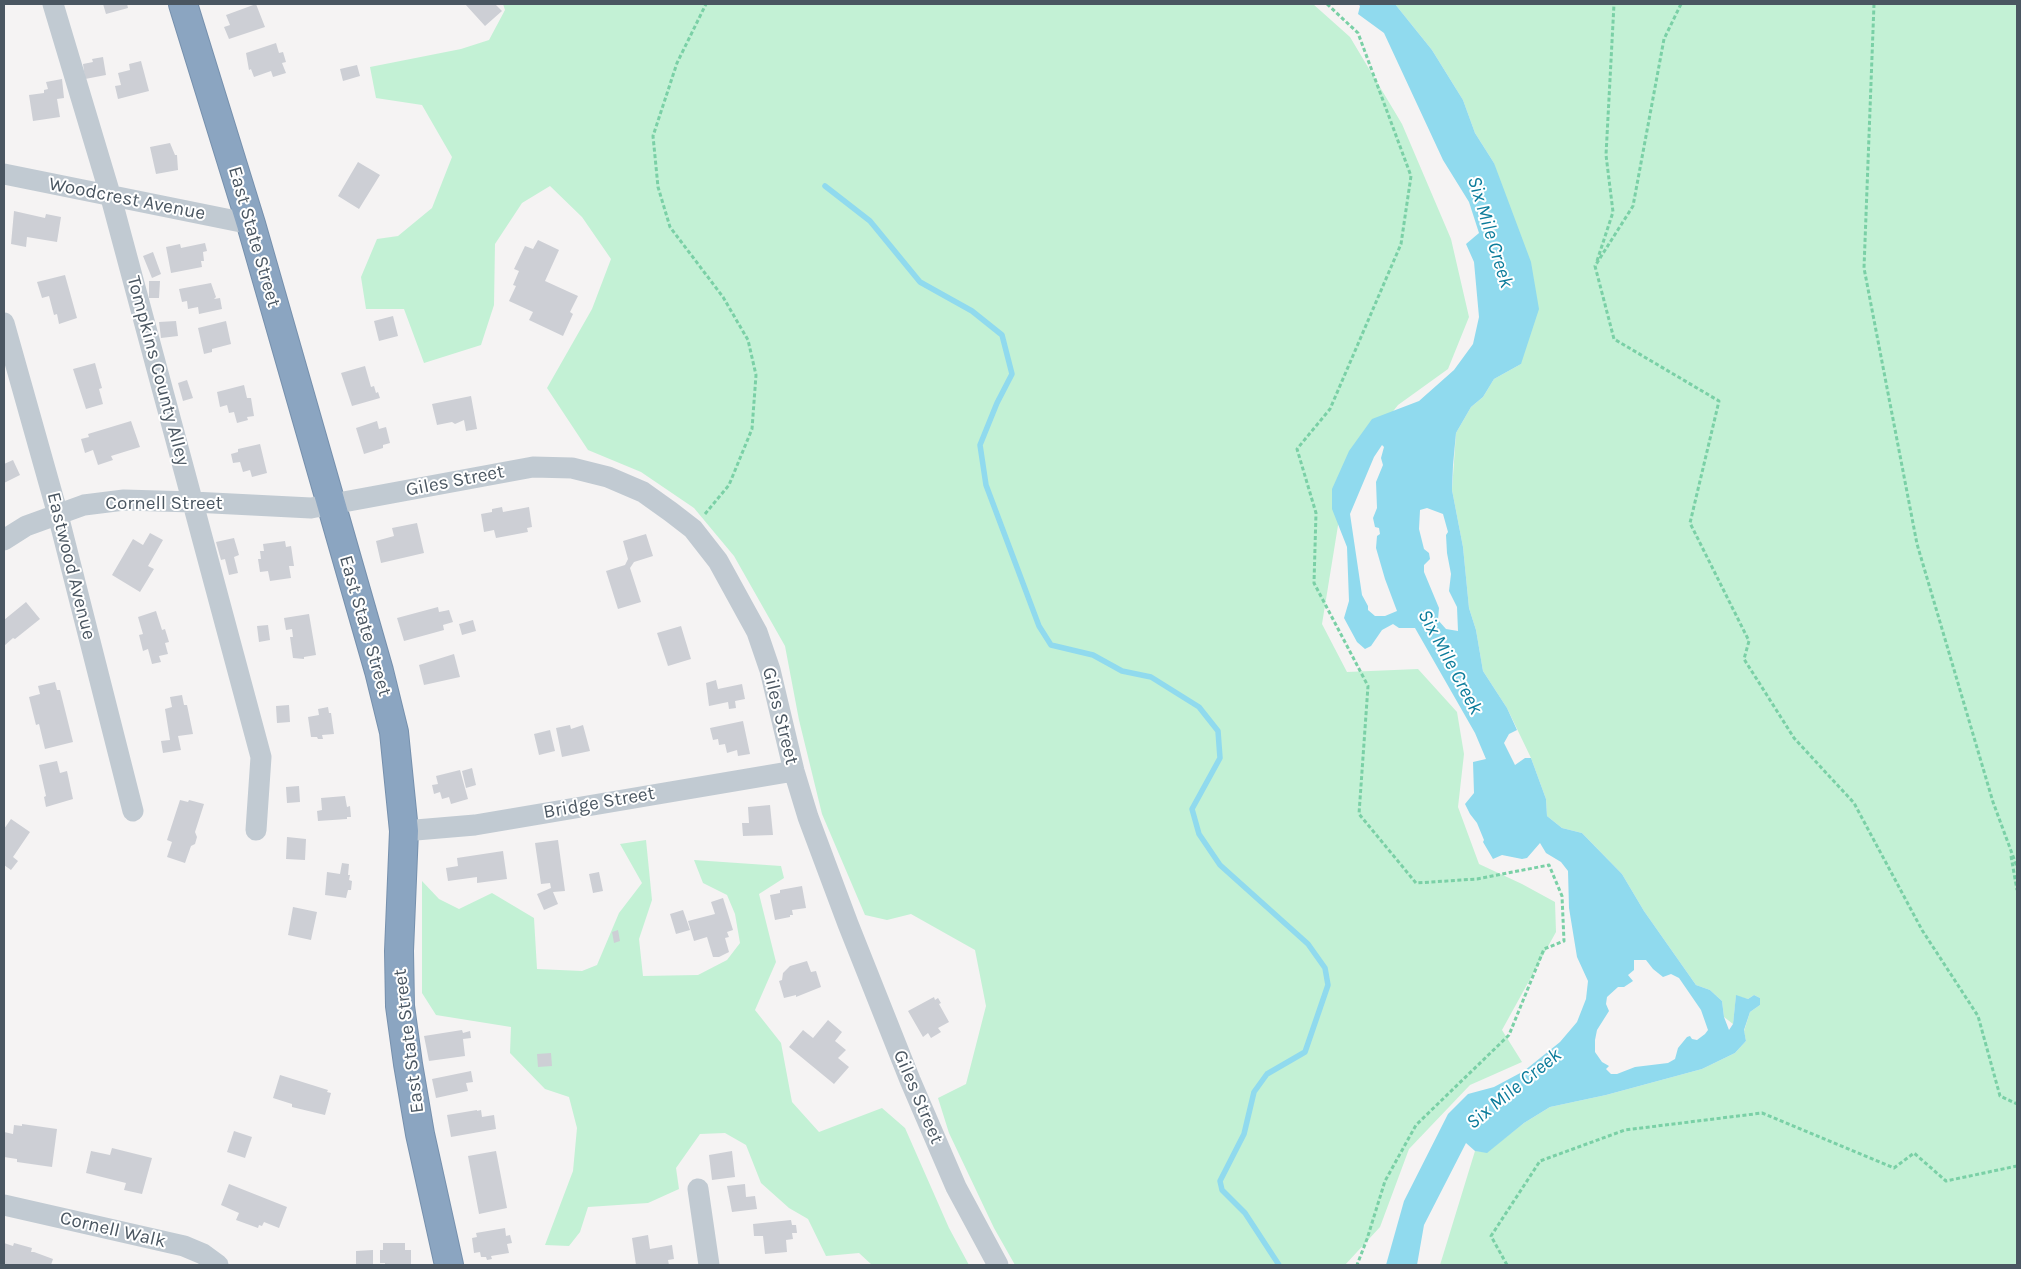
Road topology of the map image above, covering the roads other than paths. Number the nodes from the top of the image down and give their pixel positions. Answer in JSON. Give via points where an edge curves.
{"nodes":[{"id":1,"x":52,"y":4,"type":"edge"},
{"id":2,"x":183,"y":4,"type":"edge"},
{"id":3,"x":4,"y":174,"type":"edge"},
{"id":4,"x":110,"y":194,"type":"junction"},
{"id":5,"x":251,"y":224,"type":"junction"},
{"id":6,"x":4,"y":323,"type":"edge"},
{"id":7,"x":193,"y":502,"type":"junction"},
{"id":8,"x":331,"y":506,"type":"junction"},
{"id":9,"x":58,"y":514,"type":"junction"},
{"id":10,"x":4,"y":540,"type":"edge"},
{"id":11,"x":794,"y":771,"type":"junction"},
{"id":12,"x":132,"y":811,"type":"dead end"},
{"id":13,"x":256,"y":830,"type":"dead end"},
{"id":14,"x":404,"y":831,"type":"junction"},
{"id":15,"x":698,"y":1189,"type":"dead end"},
{"id":16,"x":4,"y":1205,"type":"edge"},
{"id":17,"x":218,"y":1265,"type":"edge"},
{"id":18,"x":448,"y":1265,"type":"edge"},
{"id":19,"x":709,"y":1265,"type":"edge"},
{"id":20,"x":998,"y":1265,"type":"edge"}],
"edges":[{"from":1,"to":4,"type":"street","name":"Tompkins County Alley"},
{"from":2,"to":5,"type":"highway","name":"East State Street"},
{"from":3,"to":4,"type":"street","name":"Woodcrest Avenue"},
{"from":4,"to":5,"type":"street","name":"Woodcrest Avenue"},
{"from":4,"to":7,"type":"street","name":"Tompkins County Alley"},
{"from":5,"to":8,"type":"highway","name":"East State Street"},
{"from":6,"to":9,"type":"street","name":"Eastwood Avenue"},
{"from":7,"to":8,"type":"street","name":"Cornell Street","via":[[279,508]]},
{"from":7,"to":9,"type":"street","name":"Cornell Street","via":[[124,500],[84,505]]},
{"from":7,"to":13,"type":"street","name":"Tompkins County Alley","via":[[261,757]]},
{"from":8,"to":11,"type":"street","name":"Giles Street","via":[[534,467],[572,468],[608,477],[643,492],[693,529],[718,561],[757,632],[770,670]]},
{"from":8,"to":14,"type":"highway","name":"East State Street","via":[[394,732]]},
{"from":9,"to":10,"type":"street","name":"Cornell Street","via":[[26,526]]},
{"from":9,"to":12,"type":"street","name":"Eastwood Avenue"},
{"from":11,"to":14,"type":"street","name":"Bridge Street","via":[[475,825]]},
{"from":11,"to":20,"type":"street","name":"Giles Street","via":[[808,818],[910,1080],[956,1187]]},
{"from":14,"to":18,"type":"highway","name":"East State Street","via":[[400,1006],[419,1126]]},
{"from":15,"to":19,"type":"street"},
{"from":16,"to":17,"type":"street","name":"Cornell Walk","via":[[184,1246]]}]}
